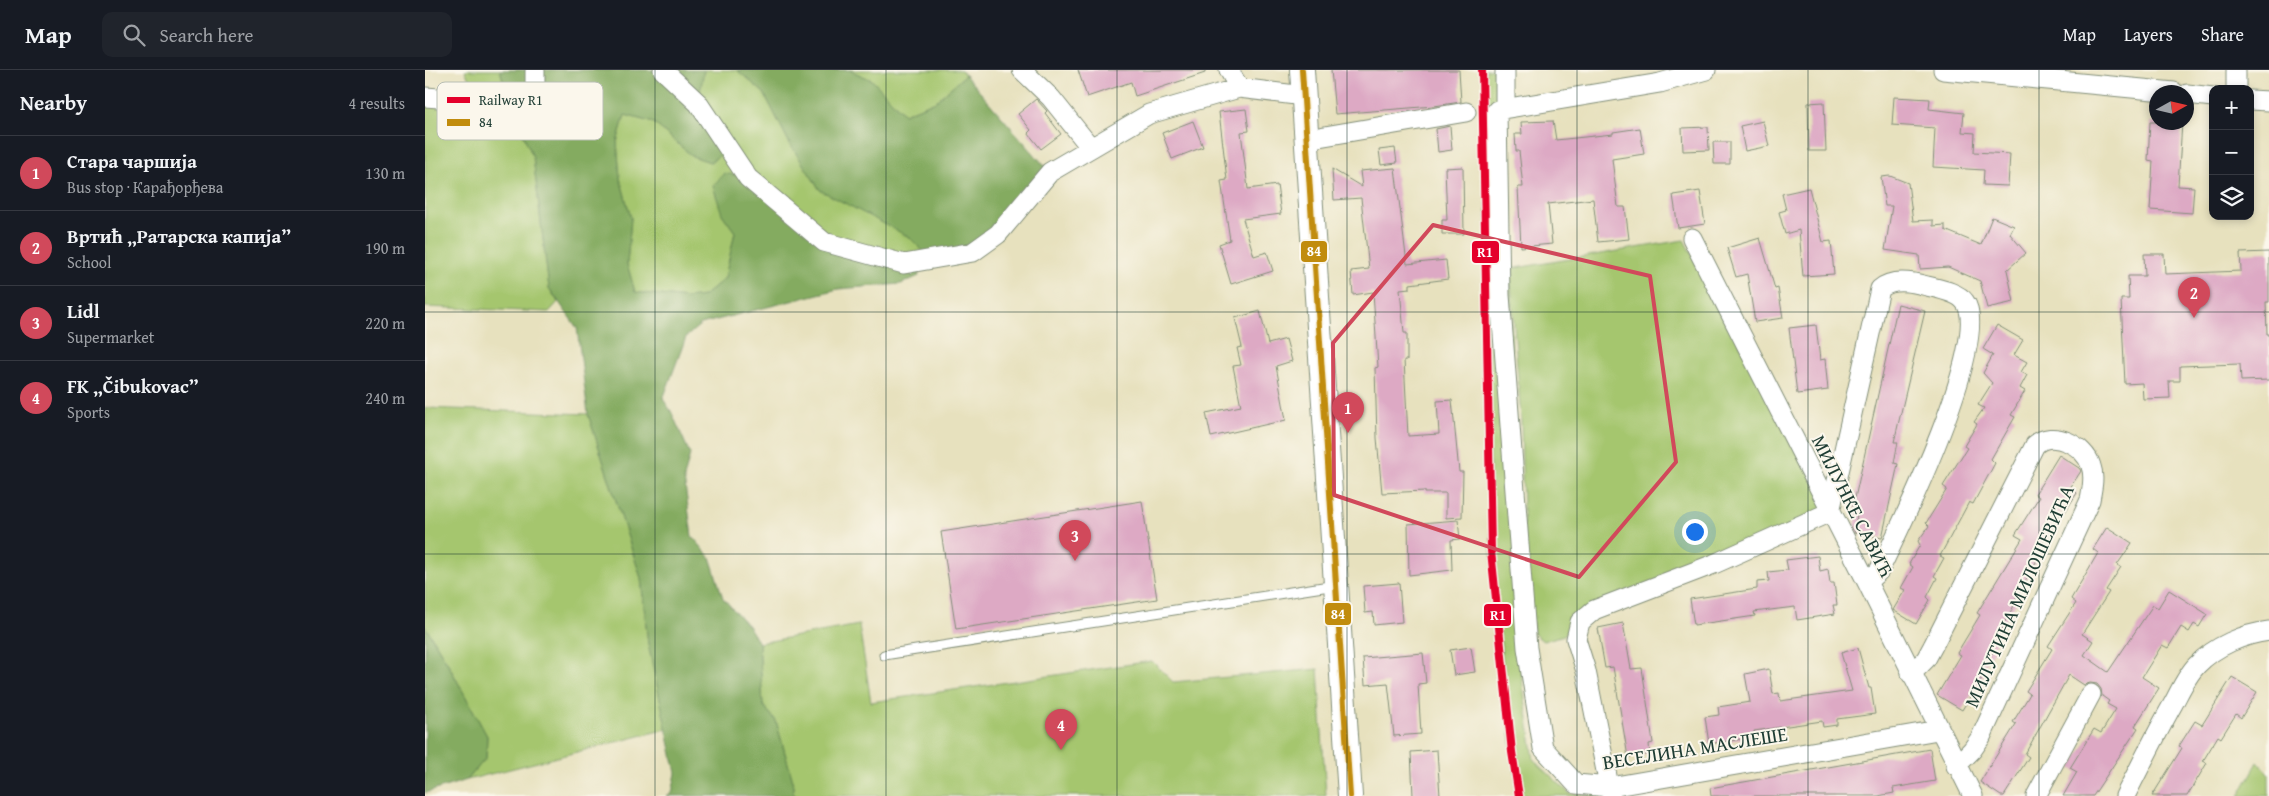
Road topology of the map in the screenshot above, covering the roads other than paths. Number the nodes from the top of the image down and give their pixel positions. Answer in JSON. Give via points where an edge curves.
{"nodes":[{"id":1,"x":663,"y":70,"type":"edge"},
{"id":2,"x":1022,"y":70,"type":"edge"},
{"id":3,"x":1229,"y":70,"type":"edge"},
{"id":4,"x":1301,"y":70,"type":"edge"},
{"id":5,"x":1505,"y":70,"type":"edge"},
{"id":6,"x":1706,"y":70,"type":"edge"},
{"id":7,"x":1943,"y":70,"type":"edge"},
{"id":8,"x":2236,"y":70,"type":"edge"},
{"id":9,"x":2038,"y":74,"type":"edge"},
{"id":10,"x":1660,"y":77,"type":"edge"},
{"id":11,"x":2236,"y":85,"type":"edge"},
{"id":12,"x":1239,"y":88,"type":"junction"},
{"id":13,"x":2149,"y":89,"type":"edge"},
{"id":14,"x":2194,"y":95,"type":"edge"},
{"id":15,"x":1304,"y":96,"type":"junction"},
{"id":16,"x":2209,"y":97,"type":"edge"},
{"id":17,"x":2254,"y":100,"type":"edge"},
{"id":18,"x":2269,"y":101,"type":"edge"},
{"id":19,"x":1501,"y":110,"type":"junction"},
{"id":20,"x":1466,"y":112,"type":"dead end"},
{"id":21,"x":1307,"y":139,"type":"junction"},
{"id":22,"x":1091,"y":148,"type":"junction"},
{"id":23,"x":1692,"y":238,"type":"dead end"},
{"id":24,"x":1830,"y":512,"type":"junction"},
{"id":25,"x":1867,"y":582,"type":"junction"},
{"id":26,"x":1336,"y":585,"type":"junction"},
{"id":27,"x":2269,"y":631,"type":"edge"},
{"id":28,"x":884,"y":655,"type":"dead end"},
{"id":29,"x":1911,"y":674,"type":"junction"},
{"id":30,"x":2091,"y":694,"type":"dead end"},
{"id":31,"x":1939,"y":730,"type":"junction"},
{"id":32,"x":1956,"y":766,"type":"junction"},
{"id":33,"x":1611,"y":792,"type":"edge"},
{"id":34,"x":1350,"y":796,"type":"edge"},
{"id":35,"x":1973,"y":796,"type":"edge"},
{"id":36,"x":2036,"y":796,"type":"edge"},
{"id":37,"x":2125,"y":796,"type":"edge"}],
"edges":[{"from":1,"to":22,"type":"street","via":[[698,103],[748,178],[824,242],[904,264],[973,252],[998,234],[1050,172]]},
{"from":2,"to":22,"type":"street","via":[[1051,98]]},
{"from":3,"to":12,"type":"street"},
{"from":4,"to":15,"type":"street"},
{"from":5,"to":19,"type":"street","name":"ВЕСЕЛИНА МАСЛЕШЕ"},
{"from":6,"to":10,"type":"street"},
{"from":7,"to":9,"type":"street"},
{"from":8,"to":11,"type":"street"},
{"from":9,"to":13,"type":"street"},
{"from":10,"to":19,"type":"street"},
{"from":12,"to":15,"type":"street"},
{"from":12,"to":22,"type":"street","via":[[1149,114]]},
{"from":14,"to":16,"type":"street"},
{"from":15,"to":21,"type":"street"},
{"from":17,"to":18,"type":"street"},
{"from":19,"to":33,"type":"street","name":"ВЕСЕЛИНА МАСЛЕШЕ","via":[[1500,295],[1513,482],[1533,687],[1543,748],[1576,784]]},
{"from":20,"to":21,"type":"street"},
{"from":21,"to":26,"type":"street"},
{"from":23,"to":24,"type":"street","name":"МИЛУНКЕ САВИЋ"},
{"from":24,"to":25,"type":"street","name":"МИЛУНКЕ САВИЋ"},
{"from":24,"to":25,"type":"street","via":[[1880,289],[1889,284],[1917,283],[1958,296],[1966,302],[1970,316],[1969,339],[1950,412],[1879,571]]},
{"from":24,"to":33,"type":"street","via":[[1713,564],[1594,610],[1580,622],[1576,639],[1586,671]]},
{"from":25,"to":29,"type":"street","name":"МИЛУНКЕ САВИЋ"},
{"from":26,"to":28,"type":"lane"},
{"from":26,"to":34,"type":"street"},
{"from":27,"to":37,"type":"street","via":[[2237,640],[2214,651],[2197,665],[2151,742]]},
{"from":29,"to":31,"type":"street","name":"МИЛУНКЕ САВИЋ"},
{"from":29,"to":32,"type":"street","name":"МИЛУТИНА МИЛОШЕВИЋА","via":[[1930,653],[2035,445],[2042,439],[2054,438],[2082,451],[2091,465],[2093,476],[2090,500],[1981,737]]},
{"from":30,"to":36,"type":"street"},
{"from":31,"to":32,"type":"street","name":"МИЛУНКЕ САВИЋ"},
{"from":31,"to":33,"type":"street","name":"ВЕСЕЛИНА МАСЛЕШЕ"},
{"from":32,"to":35,"type":"street","name":"МИЛУНКЕ САВИЋ"}]}
